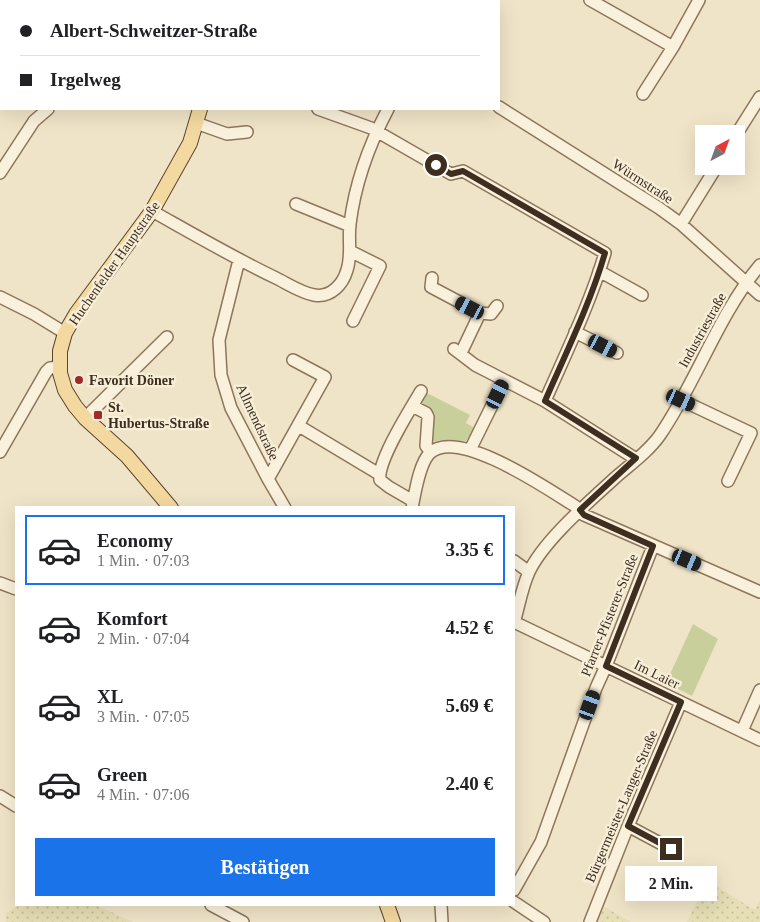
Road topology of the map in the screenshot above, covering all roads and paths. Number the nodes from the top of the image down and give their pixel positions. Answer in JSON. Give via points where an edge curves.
{"nodes":[{"id":1,"x":590,"y":0,"type":"edge"},
{"id":2,"x":699,"y":0,"type":"edge"},
{"id":3,"x":673,"y":47,"type":"junction"},
{"id":4,"x":643,"y":94,"type":"dead end"},
{"id":5,"x":760,"y":97,"type":"edge"},
{"id":6,"x":500,"y":109,"type":"edge"},
{"id":7,"x":47,"y":110,"type":"edge"},
{"id":8,"x":200,"y":110,"type":"edge"},
{"id":9,"x":321,"y":110,"type":"edge"},
{"id":10,"x":387,"y":110,"type":"edge"},
{"id":11,"x":196,"y":123,"type":"junction"},
{"id":12,"x":742,"y":125,"type":"edge"},
{"id":13,"x":247,"y":132,"type":"dead end"},
{"id":14,"x":376,"y":132,"type":"junction"},
{"id":15,"x":0,"y":173,"type":"edge"},
{"id":16,"x":711,"y":175,"type":"edge"},
{"id":17,"x":296,"y":204,"type":"dead end"},
{"id":18,"x":152,"y":211,"type":"junction"},
{"id":19,"x":680,"y":224,"type":"junction"},
{"id":20,"x":350,"y":226,"type":"junction"},
{"id":21,"x":350,"y":251,"type":"junction"},
{"id":22,"x":239,"y":260,"type":"junction"},
{"id":23,"x":760,"y":265,"type":"edge"},
{"id":24,"x":599,"y":271,"type":"junction"},
{"id":25,"x":432,"y":278,"type":"dead end"},
{"id":26,"x":746,"y":282,"type":"junction"},
{"id":27,"x":642,"y":295,"type":"dead end"},
{"id":28,"x":760,"y":295,"type":"edge"},
{"id":29,"x":0,"y":298,"type":"edge"},
{"id":30,"x":497,"y":306,"type":"dead end"},
{"id":31,"x":480,"y":313,"type":"junction"},
{"id":32,"x":353,"y":321,"type":"dead end"},
{"id":33,"x":575,"y":332,"type":"junction"},
{"id":34,"x":65,"y":333,"type":"junction"},
{"id":35,"x":168,"y":337,"type":"dead end"},
{"id":36,"x":617,"y":353,"type":"dead end"},
{"id":37,"x":293,"y":360,"type":"dead end"},
{"id":38,"x":59,"y":367,"type":"junction"},
{"id":39,"x":504,"y":381,"type":"junction"},
{"id":40,"x":420,"y":391,"type":"dead end"},
{"id":41,"x":681,"y":400,"type":"junction"},
{"id":42,"x":545,"y":401,"type":"junction"},
{"id":43,"x":412,"y":406,"type":"junction"},
{"id":44,"x":85,"y":418,"type":"junction"},
{"id":45,"x":299,"y":426,"type":"junction"},
{"id":46,"x":470,"y":450,"type":"junction"},
{"id":47,"x":0,"y":451,"type":"edge"},
{"id":48,"x":431,"y":452,"type":"junction"},
{"id":49,"x":636,"y":458,"type":"junction"},
{"id":50,"x":379,"y":474,"type":"junction"},
{"id":51,"x":268,"y":479,"type":"junction"},
{"id":52,"x":728,"y":481,"type":"dead end"},
{"id":53,"x":169,"y":506,"type":"edge"},
{"id":54,"x":284,"y":506,"type":"edge"},
{"id":55,"x":413,"y":506,"type":"edge"},
{"id":56,"x":580,"y":510,"type":"junction"},
{"id":57,"x":653,"y":546,"type":"junction"},
{"id":58,"x":515,"y":563,"type":"edge"},
{"id":59,"x":529,"y":572,"type":"junction"},
{"id":60,"x":0,"y":582,"type":"edge"},
{"id":61,"x":759,"y":588,"type":"edge"},
{"id":62,"x":15,"y":589,"type":"edge"},
{"id":63,"x":515,"y":619,"type":"edge"},
{"id":64,"x":515,"y":622,"type":"edge"},
{"id":65,"x":606,"y":666,"type":"junction"},
{"id":66,"x":760,"y":690,"type":"edge"},
{"id":67,"x":681,"y":702,"type":"junction"},
{"id":68,"x":742,"y":731,"type":"junction"},
{"id":69,"x":760,"y":740,"type":"edge"},
{"id":70,"x":0,"y":796,"type":"edge"},
{"id":71,"x":15,"y":805,"type":"edge"},
{"id":72,"x":628,"y":826,"type":"junction"},
{"id":73,"x":671,"y":849,"type":"dead end"},
{"id":74,"x":515,"y":888,"type":"edge"},
{"id":75,"x":515,"y":903,"type":"edge"},
{"id":76,"x":213,"y":906,"type":"edge"},
{"id":77,"x":387,"y":906,"type":"edge"},
{"id":78,"x":387,"y":906,"type":"edge"},
{"id":79,"x":442,"y":906,"type":"edge"},
{"id":80,"x":243,"y":922,"type":"edge"},
{"id":81,"x":387,"y":922,"type":"edge"},
{"id":82,"x":393,"y":922,"type":"edge"},
{"id":83,"x":442,"y":922,"type":"edge"},
{"id":84,"x":544,"y":922,"type":"edge"},
{"id":85,"x":590,"y":922,"type":"edge"}],
"edges":[{"from":1,"to":3,"type":"street"},
{"from":2,"to":3,"type":"street"},
{"from":3,"to":4,"type":"street"},
{"from":5,"to":12,"type":"street"},
{"from":6,"to":19,"type":"street","name":"Würmstraße"},
{"from":7,"to":15,"type":"street","via":[[34,121]]},
{"from":8,"to":11,"type":"main road","name":"Huchenfelder Hauptstraße"},
{"from":9,"to":14,"type":"street"},
{"from":10,"to":14,"type":"street"},
{"from":11,"to":13,"type":"street","via":[[227,134]]},
{"from":11,"to":18,"type":"main road","name":"Huchenfelder Hauptstraße","via":[[190,143]]},
{"from":14,"to":20,"type":"street","via":[[358,180]]},
{"from":14,"to":24,"type":"street","via":[[451,174],[463,171],[605,253]]},
{"from":16,"to":19,"type":"street"},
{"from":17,"to":20,"type":"street"},
{"from":18,"to":22,"type":"street"},
{"from":18,"to":34,"type":"main road","name":"Huchenfelder Hauptstraße"},
{"from":19,"to":26,"type":"street","name":"Würmstraße"},
{"from":20,"to":21,"type":"street"},
{"from":21,"to":22,"type":"street","via":[[347,270],[338,287],[331,293],[315,296]]},
{"from":21,"to":32,"type":"street","via":[[380,266]]},
{"from":22,"to":51,"type":"street","name":"Allmendstraße","via":[[219,340],[221,375],[231,408]]},
{"from":23,"to":26,"type":"street","name":"Industriestraße"},
{"from":24,"to":27,"type":"street"},
{"from":24,"to":33,"type":"street"},
{"from":25,"to":31,"type":"street","via":[[431,288]]},
{"from":26,"to":28,"type":"street","name":"Würmstraße"},
{"from":26,"to":41,"type":"street","name":"Industriestraße"},
{"from":29,"to":34,"type":"street"},
{"from":30,"to":31,"type":"street","via":[[491,314]]},
{"from":31,"to":39,"type":"street","via":[[457,351]]},
{"from":33,"to":36,"type":"street"},
{"from":33,"to":42,"type":"street"},
{"from":34,"to":38,"type":"main road","name":"Huchenfelder Hauptstraße"},
{"from":35,"to":44,"type":"street"},
{"from":37,"to":45,"type":"street","name":"Allmendstraße","via":[[325,377]]},
{"from":38,"to":44,"type":"main road","name":"Huchenfelder Hauptstraße","via":[[65,390]]},
{"from":38,"to":47,"type":"street","via":[[46,372]]},
{"from":39,"to":42,"type":"street"},
{"from":39,"to":46,"type":"street"},
{"from":40,"to":43,"type":"street"},
{"from":41,"to":49,"type":"street","name":"Industriestraße","via":[[659,436]]},
{"from":41,"to":52,"type":"street","via":[[751,433]]},
{"from":42,"to":49,"type":"street"},
{"from":43,"to":48,"type":"street","via":[[427,415],[426,446]]},
{"from":43,"to":50,"type":"street"},
{"from":44,"to":53,"type":"main road","name":"Huchenfelder Hauptstraße","via":[[127,456]]},
{"from":45,"to":50,"type":"street"},
{"from":45,"to":51,"type":"street","name":"Allmendstraße"},
{"from":46,"to":48,"type":"street","via":[[445,448]]},
{"from":46,"to":56,"type":"street","via":[[496,459]]},
{"from":48,"to":55,"type":"street","via":[[423,463]]},
{"from":49,"to":56,"type":"street","name":"Industriestraße"},
{"from":50,"to":55,"type":"street","via":[[380,480]]},
{"from":51,"to":54,"type":"street","name":"Allmendstraße"},
{"from":56,"to":57,"type":"street","via":[[584,515]]},
{"from":56,"to":59,"type":"street","name":"Industriestraße","via":[[541,553]]},
{"from":57,"to":61,"type":"street"},
{"from":57,"to":65,"type":"street","name":"Pfarrer-Pfisterer-Straße"},
{"from":58,"to":59,"type":"street"},
{"from":59,"to":63,"type":"street","name":"Industriestraße"},
{"from":60,"to":62,"type":"street"},
{"from":64,"to":65,"type":"street","name":"Im Laier"},
{"from":65,"to":67,"type":"street","name":"Im Laier"},
{"from":65,"to":74,"type":"street","name":"Pfarrer-Pfisterer-Straße","via":[[541,842]]},
{"from":66,"to":68,"type":"street"},
{"from":67,"to":68,"type":"street","name":"Im Laier"},
{"from":67,"to":72,"type":"street","name":"Bürgermeister-Langer-Straße"},
{"from":68,"to":69,"type":"street","name":"Im Laier"},
{"from":70,"to":71,"type":"street"},
{"from":72,"to":73,"type":"street"},
{"from":72,"to":85,"type":"street","name":"Bürgermeister-Langer-Straße"},
{"from":75,"to":84,"type":"street"},
{"from":76,"to":80,"type":"street"},
{"from":77,"to":81,"type":"main road"},
{"from":78,"to":82,"type":"main road"},
{"from":79,"to":83,"type":"street"}]}
